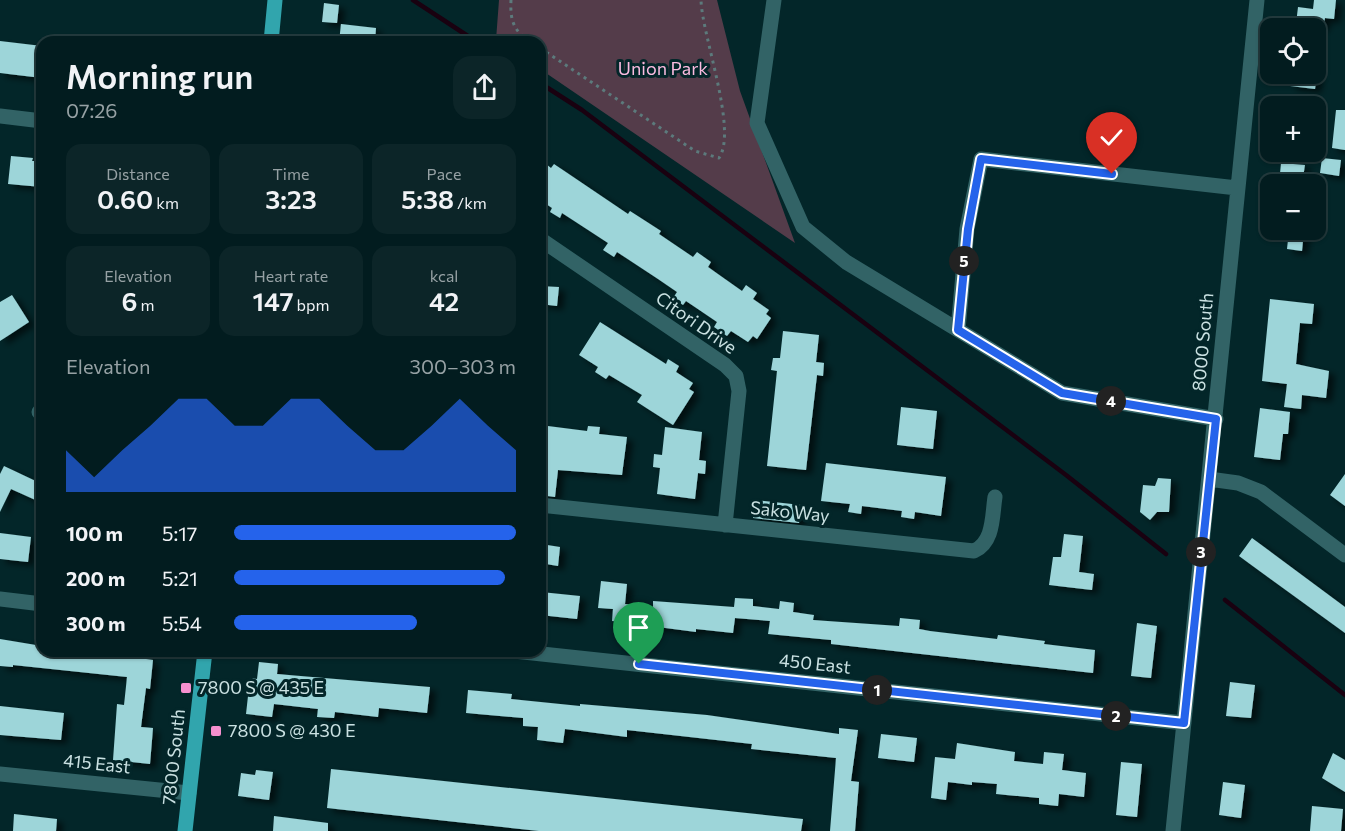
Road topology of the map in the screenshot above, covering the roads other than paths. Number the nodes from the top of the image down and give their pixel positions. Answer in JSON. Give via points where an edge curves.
{"nodes":[{"id":1,"x":275,"y":0,"type":"edge"},
{"id":2,"x":774,"y":0,"type":"edge"},
{"id":3,"x":1257,"y":0,"type":"edge"},
{"id":4,"x":272,"y":36,"type":"edge"},
{"id":5,"x":0,"y":116,"type":"edge"},
{"id":6,"x":36,"y":120,"type":"edge"},
{"id":7,"x":1238,"y":188,"type":"junction"},
{"id":8,"x":546,"y":243,"type":"edge"},
{"id":9,"x":958,"y":330,"type":"junction"},
{"id":10,"x":1216,"y":419,"type":"junction"},
{"id":11,"x":1209,"y":479,"type":"junction"},
{"id":12,"x":995,"y":497,"type":"dead end"},
{"id":13,"x":546,"y":506,"type":"edge"},
{"id":14,"x":725,"y":525,"type":"junction"},
{"id":15,"x":1345,"y":555,"type":"edge"},
{"id":16,"x":0,"y":599,"type":"edge"},
{"id":17,"x":36,"y":603,"type":"edge"},
{"id":18,"x":546,"y":654,"type":"edge"},
{"id":19,"x":204,"y":657,"type":"edge"},
{"id":20,"x":1184,"y":723,"type":"junction"},
{"id":21,"x":0,"y":774,"type":"edge"},
{"id":22,"x":189,"y":793,"type":"junction"},
{"id":23,"x":185,"y":831,"type":"edge"},
{"id":24,"x":1173,"y":831,"type":"edge"}],
"edges":[{"from":1,"to":4,"type":"main road"},
{"from":2,"to":9,"type":"street","via":[[758,123],[802,227],[846,262]]},
{"from":3,"to":7,"type":"street","name":"8000 South"},
{"from":5,"to":6,"type":"street"},
{"from":7,"to":9,"type":"street","via":[[981,159],[968,229]]},
{"from":7,"to":10,"type":"street","name":"8000 South"},
{"from":8,"to":14,"type":"street","name":"Citori Drive","via":[[736,376],[739,391]]},
{"from":9,"to":10,"type":"street","via":[[1062,393]]},
{"from":10,"to":11,"type":"street","name":"8000 South"},
{"from":11,"to":15,"type":"street","via":[[1255,489]]},
{"from":11,"to":20,"type":"street","name":"8000 South"},
{"from":12,"to":14,"type":"street","name":"Sako Way","via":[[989,538],[984,546],[974,550]]},
{"from":13,"to":14,"type":"street","name":"Sako Way"},
{"from":16,"to":17,"type":"street"},
{"from":18,"to":20,"type":"street","name":"450 East"},
{"from":19,"to":22,"type":"main road","name":"7800 South"},
{"from":20,"to":24,"type":"street","name":"8000 South"},
{"from":21,"to":22,"type":"street","name":"415 East"},
{"from":22,"to":23,"type":"main road","name":"7800 South"}]}
